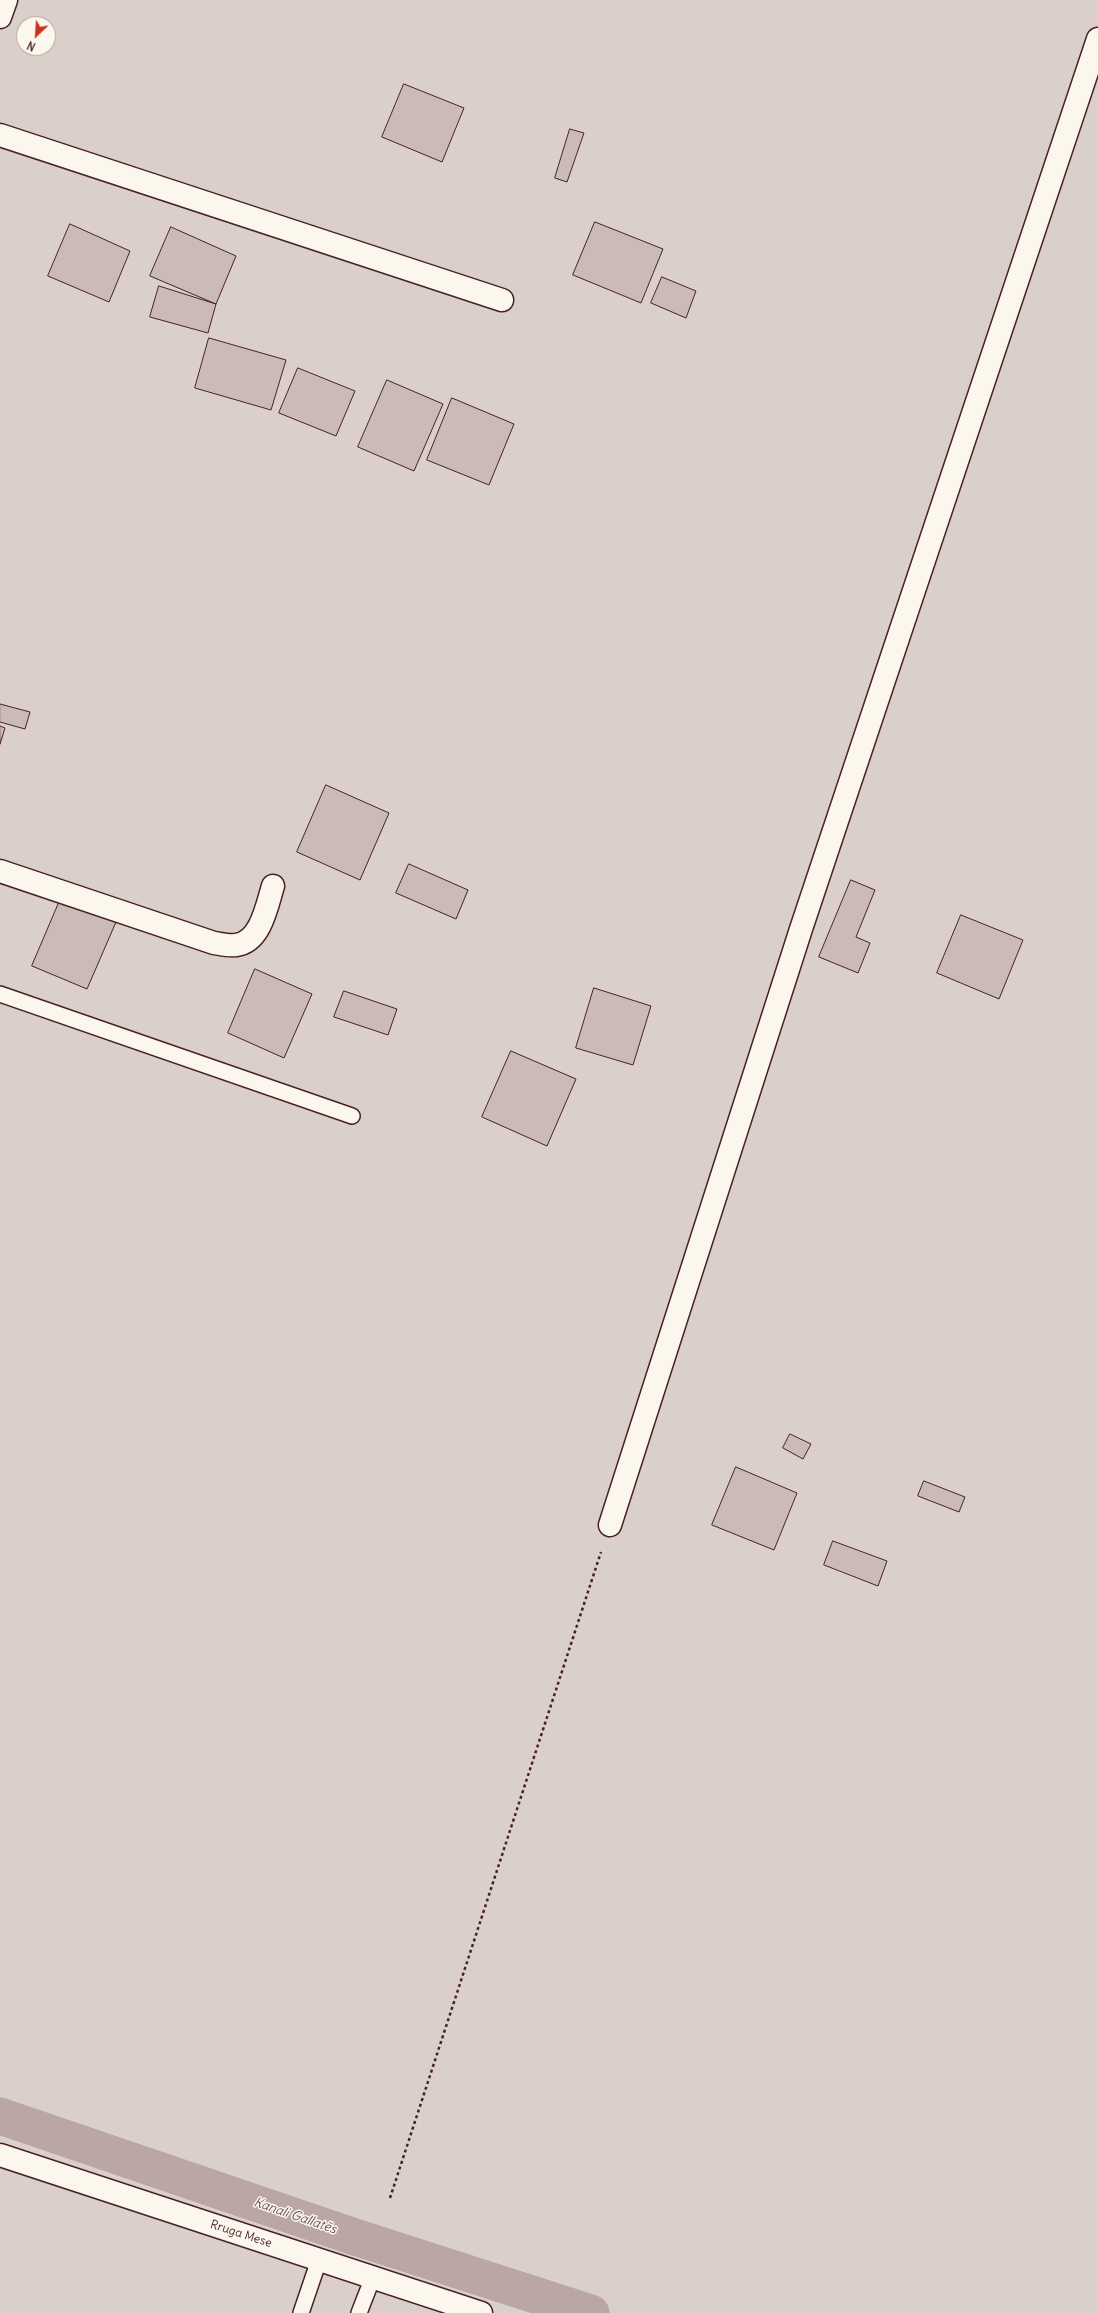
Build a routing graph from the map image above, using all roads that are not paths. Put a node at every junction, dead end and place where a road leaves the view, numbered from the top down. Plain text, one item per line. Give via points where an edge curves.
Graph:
1 (6, 0) edge
2 (0, 17) edge
3 (1098, 39) edge
4 (0, 135) edge
5 (502, 300) dead end
6 (0, 871) edge
7 (273, 886) dead end
8 (0, 994) edge
9 (352, 1116) dead end
10 (610, 1525) road end
11 (0, 2155) edge
12 (319, 2260) junction
13 (373, 2277) junction
14 (301, 2313) edge
15 (359, 2313) edge
16 (481, 2313) edge

1 - 2 street
3 - 10 street via 801,929
4 - 5 street
6 - 7 street via 214,943 237,945 252,937 261,922
8 - 9 lane
11 - 12 street, Rruga Mese
12 - 13 street, Rruga Mese
12 - 14 lane
13 - 15 lane
13 - 16 street, Rruga Mese

